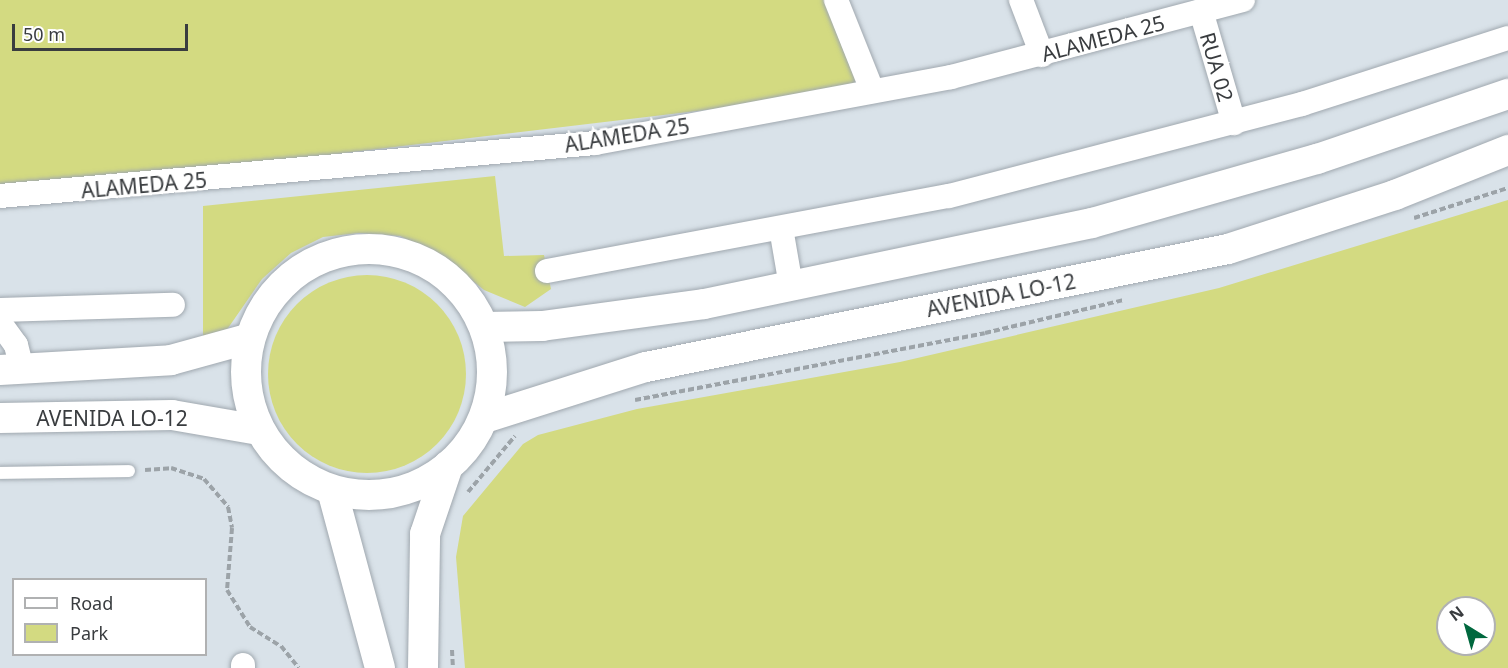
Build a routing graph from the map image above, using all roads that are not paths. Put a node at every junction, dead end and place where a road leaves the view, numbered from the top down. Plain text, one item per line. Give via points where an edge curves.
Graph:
1 (836, 0) edge
2 (1021, 0) edge
3 (1243, 0) edge
4 (1201, 11) junction
5 (1508, 38) edge
6 (1042, 56) junction
7 (872, 90) junction
8 (1508, 94) edge
9 (1234, 123) junction
10 (1508, 150) edge
11 (0, 196) edge
12 (781, 228) junction
13 (548, 271) dead end
14 (791, 286) junction
15 (173, 305) dead end
16 (0, 310) edge
17 (0, 323) edge
18 (483, 327) junction
19 (247, 339) junction
20 (11, 370) edge
21 (488, 417) junction
22 (0, 418) edge
23 (259, 430) junction
24 (448, 466) junction
25 (129, 471) road end
26 (0, 474) edge
27 (332, 490) junction
28 (380, 668) edge
29 (423, 668) edge

1 - 7 street
2 - 6 street
3 - 4 street, ALAMEDA 25
4 - 6 street, ALAMEDA 25
4 - 9 street, RUA 02
5 - 9 street
6 - 7 street, ALAMEDA 25
7 - 11 street, ALAMEDA 25 via 595,143
8 - 14 street via 1317,159 1092,223
9 - 12 street via 949,196
10 - 21 street, AVENIDA LO-12 via 1395,195 1228,249 646,367
12 - 13 street
12 - 14 street
14 - 18 street via 542,326
15 - 16 street
17 - 20 street via 16,345
18 - 19 street via 458,285 425,261 386,249 345,250 307,265 276,291
18 - 21 street via 492,357
19 - 20 street via 171,360
19 - 23 street via 250,406
21 - 24 street
22 - 23 street, AVENIDA LO-12 via 172,415
23 - 27 street via 296,472
24 - 27 street via 412,487 373,495
24 - 29 street via 425,534
25 - 26 lane
27 - 28 street

